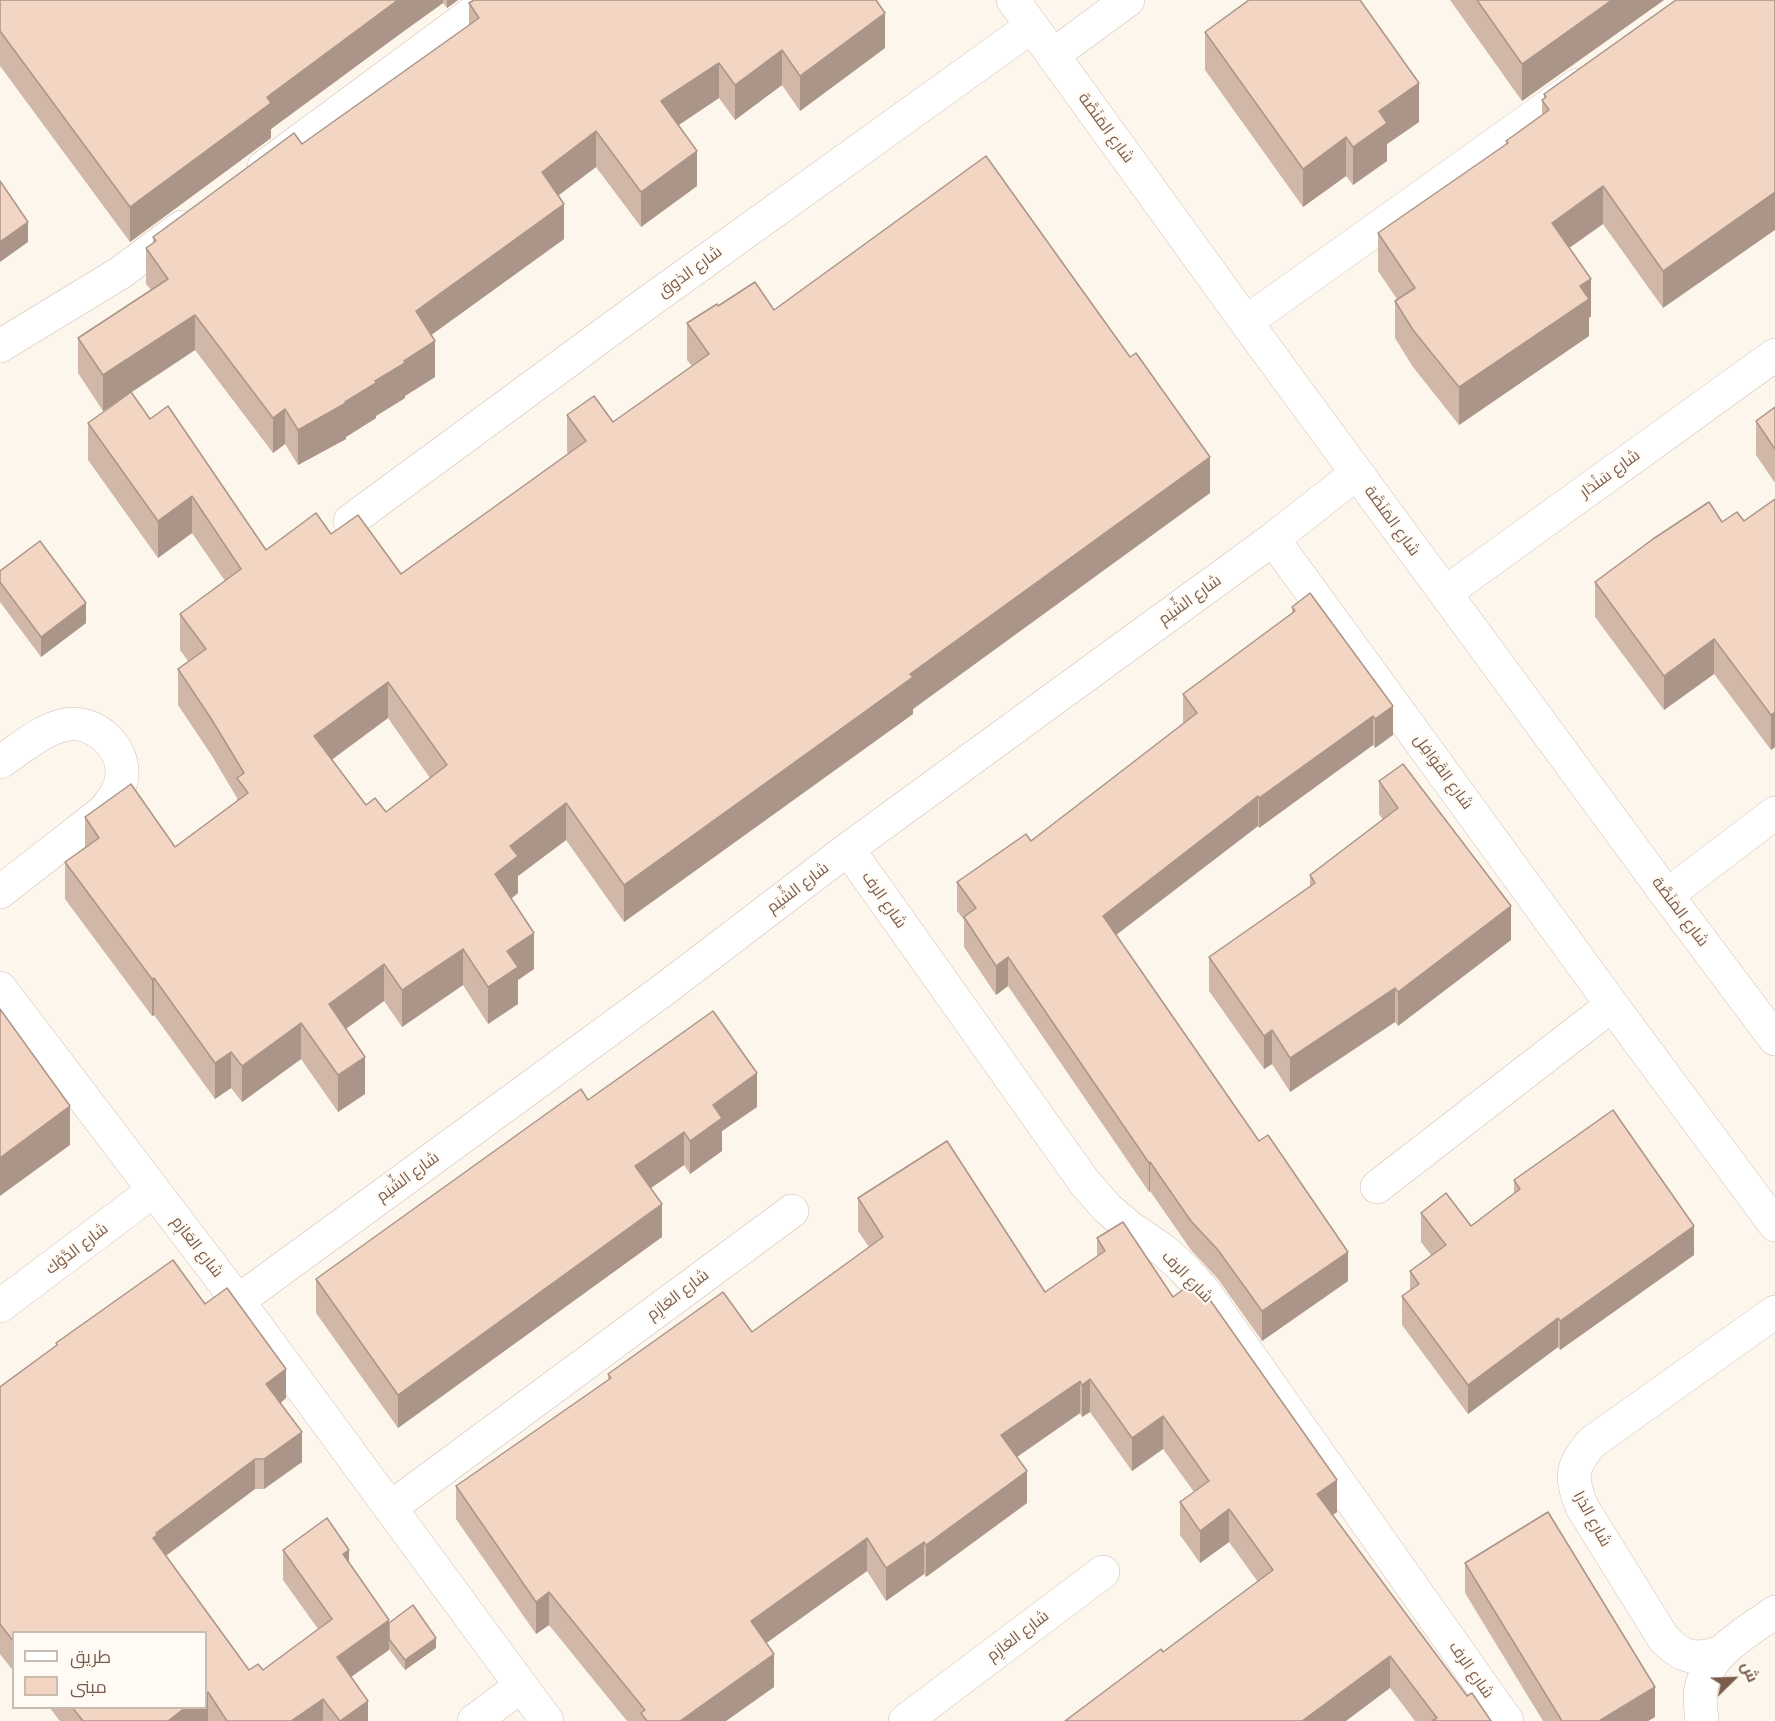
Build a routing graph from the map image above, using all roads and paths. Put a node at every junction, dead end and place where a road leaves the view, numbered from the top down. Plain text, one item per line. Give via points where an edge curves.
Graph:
1 (490, 0) edge
2 (1013, 0) edge
3 (1128, 0) edge
4 (1032, 26) junction
5 (1053, 55) junction
6 (1603, 67) edge
7 (244, 182) edge
8 (206, 210) edge
9 (1246, 322) junction
10 (0, 346) edge
11 (1775, 355) edge
12 (1357, 472) junction
13 (350, 521) edge
14 (1274, 539) junction
15 (1445, 593) junction
16 (0, 762) edge
17 (1775, 813) edge
18 (848, 849) junction
19 (0, 892) edge
20 (1667, 895) junction
21 (0, 988) edge
22 (1612, 1005) junction
23 (1775, 1039) edge
24 (1377, 1187) dead end
25 (153, 1191) junction
26 (792, 1211) dead end
27 (1775, 1225) edge
28 (238, 1301) junction
29 (0, 1306) edge
30 (1775, 1312) edge
31 (390, 1508) junction
32 (1103, 1572) dead end
33 (1775, 1612) edge
34 (1720, 1652) junction
35 (521, 1686) junction
36 (474, 1721) edge
37 (547, 1721) edge
38 (905, 1721) edge
39 (1507, 1721) edge
40 (1702, 1721) edge

1 - 7 street
2 - 4 street, شارع المَنَصَّة
3 - 5 street
4 - 5 street, شارع المَنَصَّة
4 - 13 street, شارع الذوق
5 - 9 street, شارع المَنَصَّة
6 - 9 street
8 - 10 street via 120,273
9 - 12 street, شارع المَنَصَّة
11 - 15 street, شارع سَنْدَار
12 - 14 street, شارع الشِّيَم
12 - 15 street, شارع المَنَصَّة
14 - 18 street, شارع الشِّيَم
14 - 22 street, شارع القَوَافِل
15 - 20 street, شارع المَنَصَّة
16 - 19 street via 65,724 87,726 106,736 118,754 122,774 117,795 104,812
17 - 20 street
18 - 28 street, شارع الشِّيَم via 663,991
18 - 39 street, شارع الرف via 1085,1183 1107,1208 1163,1250 1203,1290
20 - 23 street, شارع المَنَصَّة
21 - 25 street, شارع العَازِم
22 - 24 street
22 - 27 street, شارع القَوَافِل
25 - 28 street, شارع العَازِم
25 - 29 street, شارع الدَّوْك
26 - 31 street, شارع العَازِم
28 - 31 street, شارع العَازِم
30 - 34 street, شارع الذرا via 1591,1443 1577,1461 1573,1485 1582,1507 1664,1639 1690,1657
31 - 35 street, شارع العَازِم
32 - 38 street, شارع العَازِم
33 - 34 street, شارع الذرا
34 - 40 street, شارع الذرا via 1701,1690
35 - 36 street
35 - 37 street, شارع العَازِم

